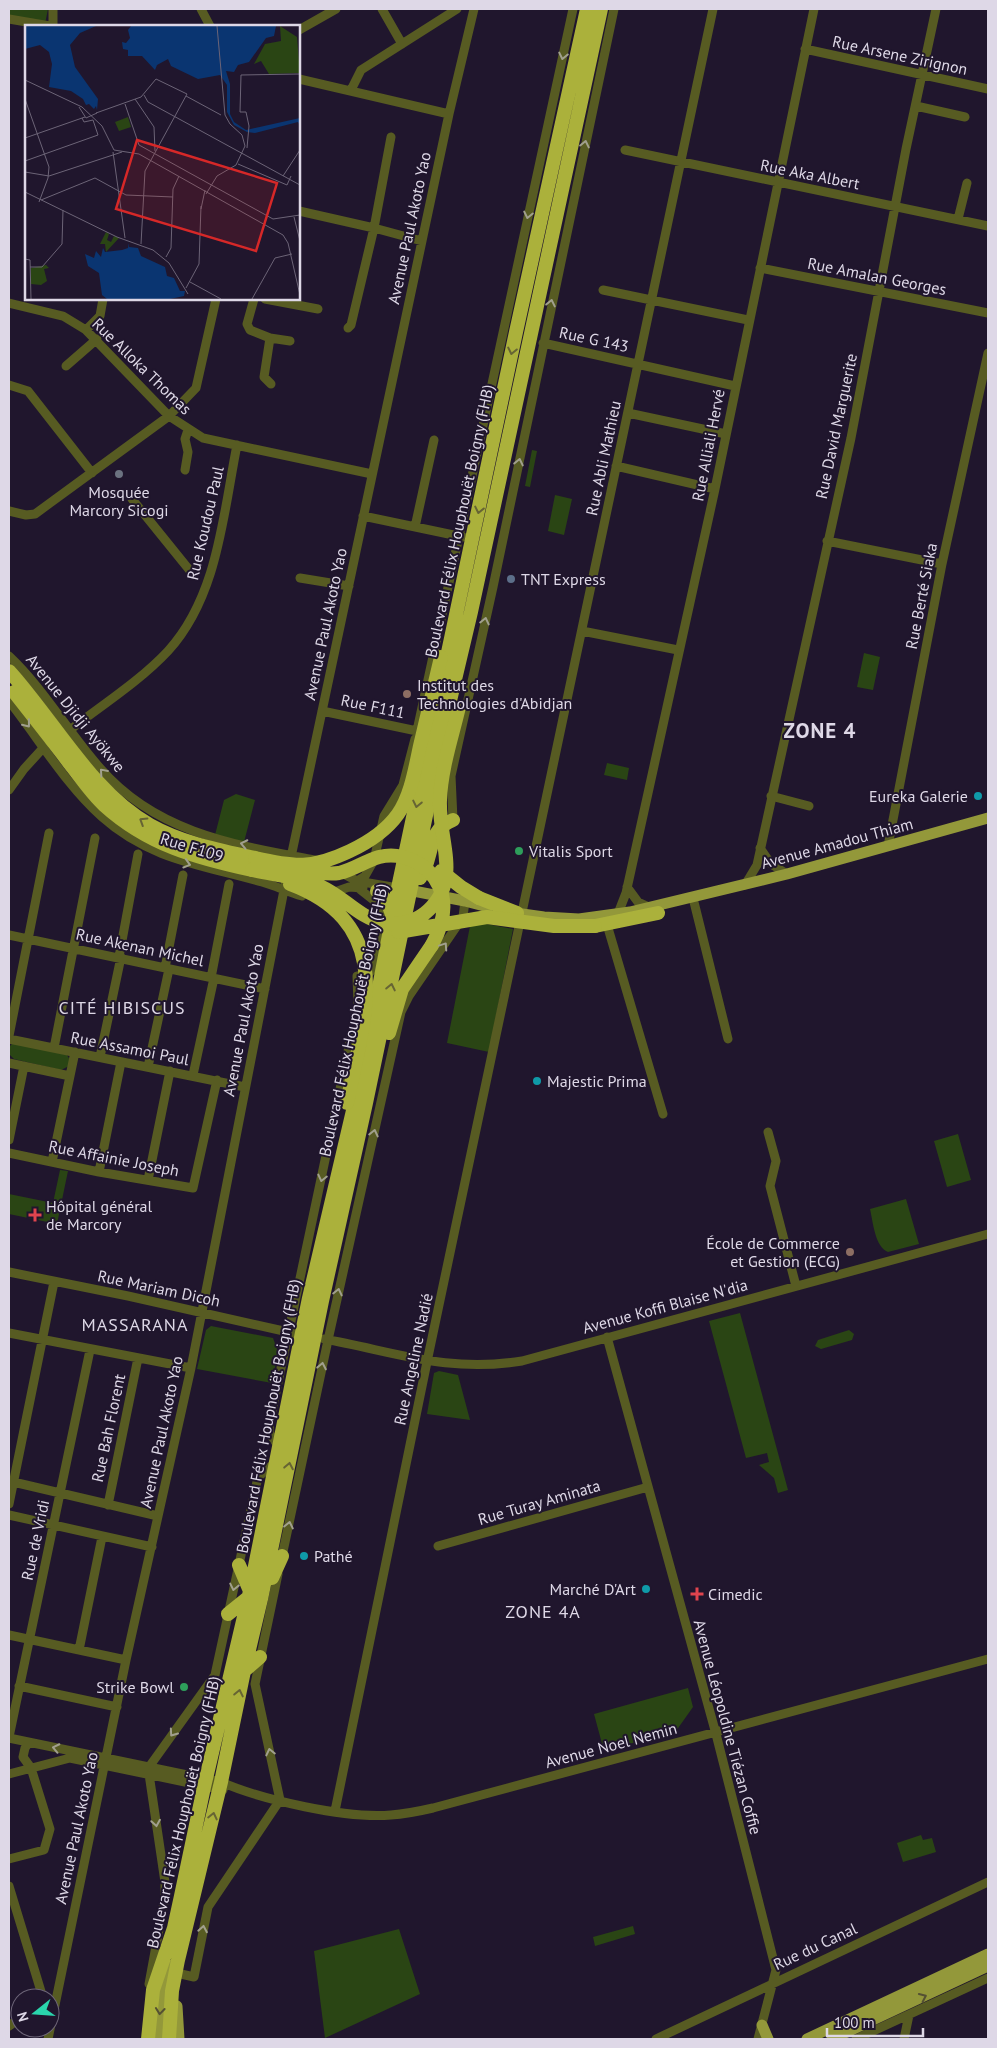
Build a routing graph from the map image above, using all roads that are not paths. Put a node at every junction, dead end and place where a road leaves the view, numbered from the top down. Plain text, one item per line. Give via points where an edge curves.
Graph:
1 (53, 9) edge
2 (202, 9) edge
3 (336, 9) edge
4 (382, 9) edge
5 (457, 9) edge
6 (461, 9) edge
7 (474, 9) edge
8 (573, 9) edge
9 (587, 9) edge
10 (601, 9) edge
11 (614, 9) edge
12 (713, 9) edge
13 (814, 9) edge
14 (936, 9) edge
15 (9, 19) edge
16 (471, 21) junction
17 (46, 25) edge
18 (52, 25) edge
19 (210, 25) edge
20 (300, 29) edge
21 (402, 44) junction
22 (805, 50) junction
23 (923, 76) junction
24 (300, 79) edge
25 (988, 89) edge
26 (351, 90) junction
27 (916, 106) junction
28 (449, 114) junction
29 (965, 117) dead end
30 (391, 137) dead end
31 (625, 150) dead end
32 (680, 163) junction
33 (778, 183) junction
34 (967, 183) dead end
35 (896, 206) junction
36 (300, 211) edge
37 (958, 219) junction
38 (988, 226) edge
39 (374, 228) junction
40 (422, 241) junction
41 (760, 268) junction
42 (603, 290) dead end
43 (879, 292) junction
44 (102, 300) edge
45 (216, 300) edge
46 (254, 300) edge
47 (270, 300) edge
48 (651, 300) junction
49 (9, 303) edge
50 (318, 310) dead end
51 (988, 313) edge
52 (748, 320) junction
53 (348, 328) dead end
54 (86, 330) junction
55 (270, 338) junction
56 (97, 339) junction
57 (290, 341) dead end
58 (543, 343) junction
59 (988, 353) edge
60 (638, 364) junction
61 (66, 366) dead end
62 (987, 367) edge
63 (271, 384) dead end
64 (9, 385) edge
65 (735, 386) junction
66 (628, 413) junction
67 (169, 416) junction
68 (188, 430) junction
69 (726, 434) junction
70 (434, 440) dead end
71 (237, 445) junction
72 (616, 466) junction
73 (185, 470) dead end
74 (92, 473) junction
75 (372, 474) junction
76 (715, 489) junction
77 (132, 499) dead end
78 (9, 511) edge
79 (363, 516) junction
80 (415, 527) junction
81 (473, 539) junction
82 (827, 541) junction
83 (942, 564) junction
84 (467, 568) junction
85 (191, 572) dead end
86 (300, 578) dead end
87 (349, 586) junction
88 (471, 612) junction
89 (582, 631) junction
90 (678, 650) junction
91 (9, 656) edge
92 (9, 671) edge
93 (9, 686) edge
94 (9, 701) edge
95 (322, 711) junction
96 (70, 730) junction
97 (417, 732) junction
98 (44, 747) junction
99 (9, 790) edge
100 (771, 796) junction
101 (809, 806) dead end
102 (988, 818) edge
103 (453, 820) joint
104 (49, 833) dead end
105 (95, 838) dead end
106 (888, 846) junction
107 (760, 848) junction
108 (267, 849) junction
109 (138, 854) dead end
110 (292, 854) junction
111 (254, 864) junction
112 (308, 870) junction
113 (402, 871) junction
114 (787, 874) junction
115 (183, 875) dead end
116 (264, 882) junction
117 (229, 884) dead end
118 (357, 884) junction
119 (745, 885) junction
120 (627, 887) junction
121 (377, 888) junction
122 (284, 890) junction
123 (404, 892) junction
124 (301, 896) junction
125 (693, 898) junction
126 (465, 904) junction
127 (654, 910) junction
128 (388, 911) junction
129 (614, 915) junction
130 (519, 918) junction
131 (602, 927) junction
132 (9, 935) edge
133 (28, 939) junction
134 (75, 948) junction
135 (120, 957) junction
136 (167, 968) junction
137 (212, 978) junction
138 (265, 989) junction
139 (9, 1037) edge
140 (728, 1039) dead end
141 (54, 1048) junction
142 (75, 1052) junction
143 (100, 1058) junction
144 (121, 1062) junction
145 (9, 1063) edge
146 (24, 1066) junction
147 (148, 1067) junction
148 (170, 1071) junction
149 (193, 1075) junction
150 (70, 1076) junction
151 (217, 1080) junction
152 (245, 1087) junction
153 (366, 1103) junction
154 (663, 1114) dead end
155 (768, 1132) dead end
156 (9, 1140) edge
157 (9, 1152) edge
158 (52, 1162) junction
159 (99, 1172) junction
160 (338, 1176) junction
161 (148, 1180) junction
162 (988, 1234) edge
163 (9, 1272) edge
164 (54, 1282) junction
165 (796, 1286) junction
166 (202, 1312) junction
167 (9, 1332) edge
168 (288, 1332) junction
169 (315, 1337) junction
170 (607, 1337) junction
171 (42, 1340) junction
172 (90, 1350) junction
173 (138, 1358) junction
174 (430, 1360) junction
175 (191, 1368) junction
176 (279, 1447) junction
177 (276, 1462) junction
178 (11, 1482) edge
179 (648, 1487) junction
180 (60, 1494) junction
181 (9, 1504) edge
182 (108, 1505) junction
183 (9, 1515) edge
184 (158, 1516) junction
185 (53, 1526) junction
186 (102, 1537) junction
187 (438, 1546) dead end
188 (152, 1547) junction
189 (282, 1556) junction
190 (239, 1565) junction
191 (254, 1596) junction
192 (228, 1614) junction
193 (9, 1635) edge
194 (29, 1639) junction
195 (79, 1650) junction
196 (260, 1657) junction
197 (988, 1659) edge
198 (126, 1660) junction
199 (244, 1671) junction
200 (19, 1686) junction
201 (117, 1707) junction
202 (716, 1734) junction
203 (9, 1737) edge
204 (29, 1742) junction
205 (105, 1762) junction
206 (31, 1768) junction
207 (149, 1771) junction
208 (9, 1774) edge
209 (205, 1783) junction
210 (220, 1786) junction
211 (280, 1800) junction
212 (335, 1811) junction
213 (9, 1859) edge
214 (988, 1882) edge
215 (9, 1886) edge
216 (192, 1907) junction
217 (174, 1928) junction
218 (988, 1954) edge
219 (988, 1966) edge
220 (181, 1974) junction
221 (988, 1978) edge
222 (773, 1983) junction
223 (40, 1988) edge
224 (59, 1988) edge
225 (150, 1994) junction
226 (909, 2015) junction
227 (762, 2025) junction
228 (158, 2037) edge
229 (142, 2039) edge
230 (179, 2039) edge
231 (656, 2039) edge
232 (758, 2039) edge
233 (768, 2039) edge
234 (807, 2039) edge
235 (832, 2039) edge
236 (856, 2039) edge
237 (904, 2039) edge

1 - 18 street
2 - 19 street
3 - 20 street
4 - 21 street
5 - 21 street
6 - 16 street
7 - 16 street, Avenue Paul Akoto Yao
8 -> 81 street
9 -> 81 highway, Boulevard Félix Houphouët Boigny (FHB)
10 - 81 highway, Boulevard Félix Houphouët Boigny (FHB)
58 -> 11 street
12 - 32 street, Rue Abli Mathieu
13 - 22 street, Rue Alliali Hervé
14 - 23 street, Rue David Marguerite
15 - 17 street
16 - 28 street, Avenue Paul Akoto Yao
21 - 26 street via 361,70
22 - 23 street, Rue Arsene Zirignon
22 - 33 street, Rue Alliali Hervé
23 - 25 street, Rue Arsene Zirignon
23 - 27 street, Rue David Marguerite
24 - 26 street
26 - 28 street
27 - 29 street
27 - 35 street, Rue David Marguerite
28 - 40 street, Avenue Paul Akoto Yao
30 - 39 street
31 - 32 street, Rue Aka Albert
32 - 33 street, Rue Aka Albert
32 - 48 street, Rue Abli Mathieu
33 - 35 street, Rue Aka Albert
33 - 41 street, Rue Alliali Hervé
34 - 37 street
35 - 37 street, Rue Aka Albert
35 - 43 street, Rue David Marguerite
36 - 39 street
37 - 38 street, Rue Aka Albert
39 - 40 street
39 - 53 street
40 - 75 street, Avenue Paul Akoto Yao
41 - 43 street, Rue Amalan Georges
41 - 52 street, Rue Alliali Hervé
42 - 48 street
43 - 51 street, Rue Amalan Georges
43 - 82 street, Rue David Marguerite
44 - 54 street via 100,316
45 - 67 street via 198,385
46 - 55 street via 248,327
47 - 50 street
48 - 52 street
48 - 60 street, Rue Abli Mathieu
49 - 54 street, Rue Alloka Thomas via 64,316
52 - 65 street, Rue Alliali Hervé
54 - 56 street, Rue Alloka Thomas
55 - 57 street
55 - 63 street via 264,377
56 - 61 street
56 - 67 street, Rue Alloka Thomas
58 - 60 street, Rue G 143
103 -> 58 street via 451,776
59 - 62 street, Rue Berté Siaka
60 - 65 street, Rue G 143
60 - 66 street, Rue Abli Mathieu
62 - 83 street, Rue Berté Siaka
64 - 74 street via 28,391
65 - 69 street, Rue Alliali Hervé
66 - 69 street
66 - 72 street, Rue Abli Mathieu
67 - 68 street, Rue Alloka Thomas
67 - 74 street
68 - 71 street, Rue Alloka Thomas via 202,438
68 - 73 street
69 - 76 street, Rue Alliali Hervé
70 - 80 street
71 - 75 street, Rue Alloka Thomas
71 - 96 street, Rue Koudou Paul via 214,563 201,600 179,637 162,657
72 - 76 street
72 - 89 street, Rue Abli Mathieu
74 - 78 street via 35,514
75 - 79 street, Avenue Paul Akoto Yao
76 - 90 street, Rue Alliali Hervé
77 - 85 street
79 - 80 street
79 - 87 street, Avenue Paul Akoto Yao
80 - 81 street
81 - 84 highway, Boulevard Félix Houphouët Boigny (FHB)
81 - 88 highway, Boulevard Félix Houphouët Boigny (FHB)
81 - 97 street
82 - 83 street
82 - 100 street, Rue David Marguerite
83 - 106 street, Rue Berté Siaka
84 - 111 highway, bridge via 441,657 411,786 399,812 383,831 355,848 313,864
84 -> 113 highway, Boulevard Félix Houphouët Boigny (FHB)
86 - 87 street
87 - 95 street, Avenue Paul Akoto Yao
88 - 112 highway, bridge via 466,672 442,778 440,801 447,873 442,893 434,904 412,921 385,924 364,916 327,890
88 - 123 highway, Boulevard Félix Houphouët Boigny (FHB)
89 - 90 street
89 - 130 street, Rue Abli Mathieu
90 - 120 street, Rue Alliali Hervé
91 - 96 street, Avenue Djidji Ayökwe
111 -> 92 highway via 151,826 123,807
93 - 111 highway via 89,788 117,816 146,835 192,856
94 -> 98 street, Rue F109
95 - 97 street, Rue F111
95 - 110 street, Avenue Paul Akoto Yao
108 -> 96 street, Avenue Djidji Ayökwe via 199,834 151,812 112,782
97 - 118 street via 403,785 384,816 374,860
98 - 99 street
98 -> 116 street, Rue F109 via 103,818 137,842 176,860
100 - 101 street
100 - 107 street, Rue David Marguerite
102 - 106 main road, Avenue Amadou Thiam
103 - 123 highway via 436,832 425,871
104 - 133 street
105 - 134 street
106 - 114 main road, Avenue Amadou Thiam
107 - 114 street via 771,864
107 - 119 street, Rue David Marguerite via 757,865
108 - 110 street, Avenue Djidji Ayökwe
108 - 116 street via 274,871
109 - 135 street
110 - 112 street, Avenue Djidji Ayökwe
110 - 122 street, Avenue Paul Akoto Yao
111 - 112 highway, bridge
111 - 160 highway, bridge via 324,901 346,921 360,948 368,989 347,1103
112 - 118 street, Avenue Djidji Ayökwe via 323,862
112 - 124 street via 297,873 296,884
112 - 130 highway, bridge via 339,865 372,850 405,849 424,856 461,887
112 - 131 highway, bridge via 327,895 350,916 388,932 487,917 554,926
112 - 153 highway, bridge via 322,874 341,872 377,858 396,856 429,871 442,898 440,928 402,989
113 - 121 highway via 390,884
113 - 123 highway, Boulevard Félix Houphouët Boigny (FHB)
114 - 119 main road, Avenue Amadou Thiam
115 - 136 street
116 - 122 street, Rue F109
117 - 137 street
118 - 121 street, Avenue Djidji Ayökwe
118 - 124 street, Rue F109 via 319,896
118 - 128 street
119 - 125 main road, Avenue Amadou Thiam
120 - 127 street via 638,902
120 - 129 street, Rue Alliali Hervé via 619,911
121 - 123 street, Avenue Djidji Ayökwe
121 - 128 highway
122 - 124 street, Rue F109
122 - 138 street, Avenue Paul Akoto Yao
123 - 126 main road, Avenue Amadou Thiam
123 - 128 highway, Boulevard Félix Houphouët Boigny (FHB)
153 -> 123 highway, Boulevard Félix Houphouët Boigny (FHB)
125 - 127 main road, Avenue Amadou Thiam via 687,903
125 - 140 street
126 - 130 main road, Avenue Amadou Thiam
169 -> 126 street via 401,1012 463,917
127 - 129 main road, Avenue Amadou Thiam
127 - 131 highway
128 - 160 highway, Boulevard Félix Houphouët Boigny (FHB) via 366,1055
128 -> 168 street via 374,968 357,976 358,1004
129 - 130 main road, Avenue Amadou Thiam via 579,919
130 - 131 main road, Avenue Amadou Thiam via 540,930 577,932
130 - 174 street, Rue Angeline Nadié
131 - 154 street
132 - 133 street, Rue Akenan Michel
133 - 134 street, Rue Akenan Michel
133 - 139 street
134 - 135 street, Rue Akenan Michel
134 - 141 street
135 - 136 street, Rue Akenan Michel
135 - 143 street
136 - 137 street, Rue Akenan Michel
136 - 147 street
137 - 138 street, Rue Akenan Michel
137 - 149 street
138 - 152 street, Avenue Paul Akoto Yao
139 - 141 street, Rue Assamoi Paul
141 - 142 street, Rue Assamoi Paul
142 - 143 street, Rue Assamoi Paul
142 - 150 street
143 - 144 street, Rue Assamoi Paul
144 - 147 street, Rue Assamoi Paul
144 - 159 street
145 - 146 street
146 - 150 street
146 - 156 street
147 - 148 street, Rue Assamoi Paul
148 - 149 street, Rue Assamoi Paul
148 - 161 street
149 - 151 street, Rue Assamoi Paul
150 - 158 street
151 - 152 street, Rue Assamoi Paul
151 - 161 street, Rue Affainie Joseph via 194,1188
152 - 166 street, Avenue Paul Akoto Yao
153 - 169 highway, Boulevard Félix Houphouët Boigny (FHB)
155 - 165 street via 776,1161 770,1186
157 - 158 street, Rue Affainie Joseph
158 - 159 street, Rue Affainie Joseph
159 - 161 street, Rue Affainie Joseph
160 - 169 highway, Boulevard Félix Houphouët Boigny (FHB)
162 - 165 street, Avenue Koffi Blaise N'dia
163 - 164 street, Rue Mariam Dicoh
164 - 166 street, Rue Mariam Dicoh
164 - 171 street
165 - 170 street, Avenue Koffi Blaise N'dia
166 - 168 street, Rue Mariam Dicoh
166 - 175 street, Avenue Paul Akoto Yao
167 - 171 street
168 - 169 street, Rue Mariam Dicoh
168 - 176 street via 270,1425 270,1434
169 - 174 street, Avenue Koffi Blaise N'dia
169 - 176 highway, Boulevard Félix Houphouët Boigny (FHB)
189 -> 169 street
191 -> 169 highway, Boulevard Félix Houphouët Boigny (FHB)
170 - 174 street, Avenue Koffi Blaise N'dia via 502,1364 470,1366
170 - 179 street, Avenue Léopoldine Tiézan Coffie
171 - 172 street
171 - 178 street
172 - 173 street
172 - 180 street, Rue de Vridi
173 - 175 street
173 - 182 street, Rue Bah Florent
174 - 212 street, Rue Angeline Nadié
175 - 184 street, Avenue Paul Akoto Yao
176 - 177 highway, Boulevard Félix Houphouët Boigny (FHB)
177 - 190 street via 258,1476
177 - 191 highway, Boulevard Félix Houphouët Boigny (FHB)
178 - 180 street
178 - 181 street
179 - 187 street, Rue Turay Aminata
179 - 202 street, Avenue Léopoldine Tiézan Coffie
180 - 182 street
180 - 185 street, Rue de Vridi
182 - 184 street
183 - 185 street
184 - 188 street, Avenue Paul Akoto Yao
185 - 186 street
185 - 194 street, Rue de Vridi
186 - 188 street
186 - 195 street
188 - 198 street, Avenue Paul Akoto Yao
189 - 191 highway
189 - 196 street
190 - 191 highway
190 -> 192 street
191 - 192 highway
191 - 199 highway, Boulevard Félix Houphouët Boigny (FHB)
191 - 209 highway, Boulevard Félix Houphouët Boigny (FHB)
192 -> 207 street via 215,1675
193 - 194 street
194 - 195 street
194 - 200 street, Rue de Vridi
195 - 198 street
196 - 199 highway
211 -> 196 street via 255,1690
197 - 202 street, Avenue Noel Nemin
198 - 201 street, Avenue Paul Akoto Yao
210 -> 199 highway, Boulevard Félix Houphouët Boigny (FHB)
200 - 201 street
200 - 203 street, Rue de Vridi
201 - 205 street, Avenue Paul Akoto Yao
202 - 212 street, Avenue Noel Nemin via 433,1808 391,1815
202 - 222 street, Avenue Léopoldine Tiézan Coffie via 776,1970
203 - 204 street
205 -> 204 street
204 - 206 street via 23,1757
205 - 206 street via 70,1758
205 - 207 street, Avenue Noel Nemin
205 - 224 street, Avenue Paul Akoto Yao
206 - 208 street
206 - 213 street via 50,1833 44,1850
207 - 209 street, Avenue Noel Nemin
207 -> 225 street via 165,1890
209 - 210 street, Avenue Noel Nemin
209 - 217 highway, Boulevard Félix Houphouët Boigny (FHB)
210 - 211 street, Avenue Noel Nemin
216 -> 210 highway, Boulevard Félix Houphouët Boigny (FHB)
211 - 212 street, Avenue Noel Nemin
220 -> 211 street via 194,1977 208,1907
214 - 222 street, Rue du Canal
215 - 223 street
216 - 220 main road, Boulevard Félix Houphouët Boigny (FHB)
216 - 228 highway, Boulevard Félix Houphouët Boigny (FHB)
217 - 225 highway
217 -> 228 main road, Boulevard Félix Houphouët Boigny (FHB)
218 - 234 main road
235 -> 219 main road
220 - 230 main road, Boulevard Félix Houphouët Boigny (FHB) via 177,2010
221 - 226 street
222 - 227 street, Avenue Léopoldine Tiézan Coffie
222 - 231 street, Rue du Canal
225 - 228 highway via 149,2019
225 - 229 street
226 - 236 street
226 - 237 street
227 - 232 street, Avenue Léopoldine Tiézan Coffie
227 - 233 main road

